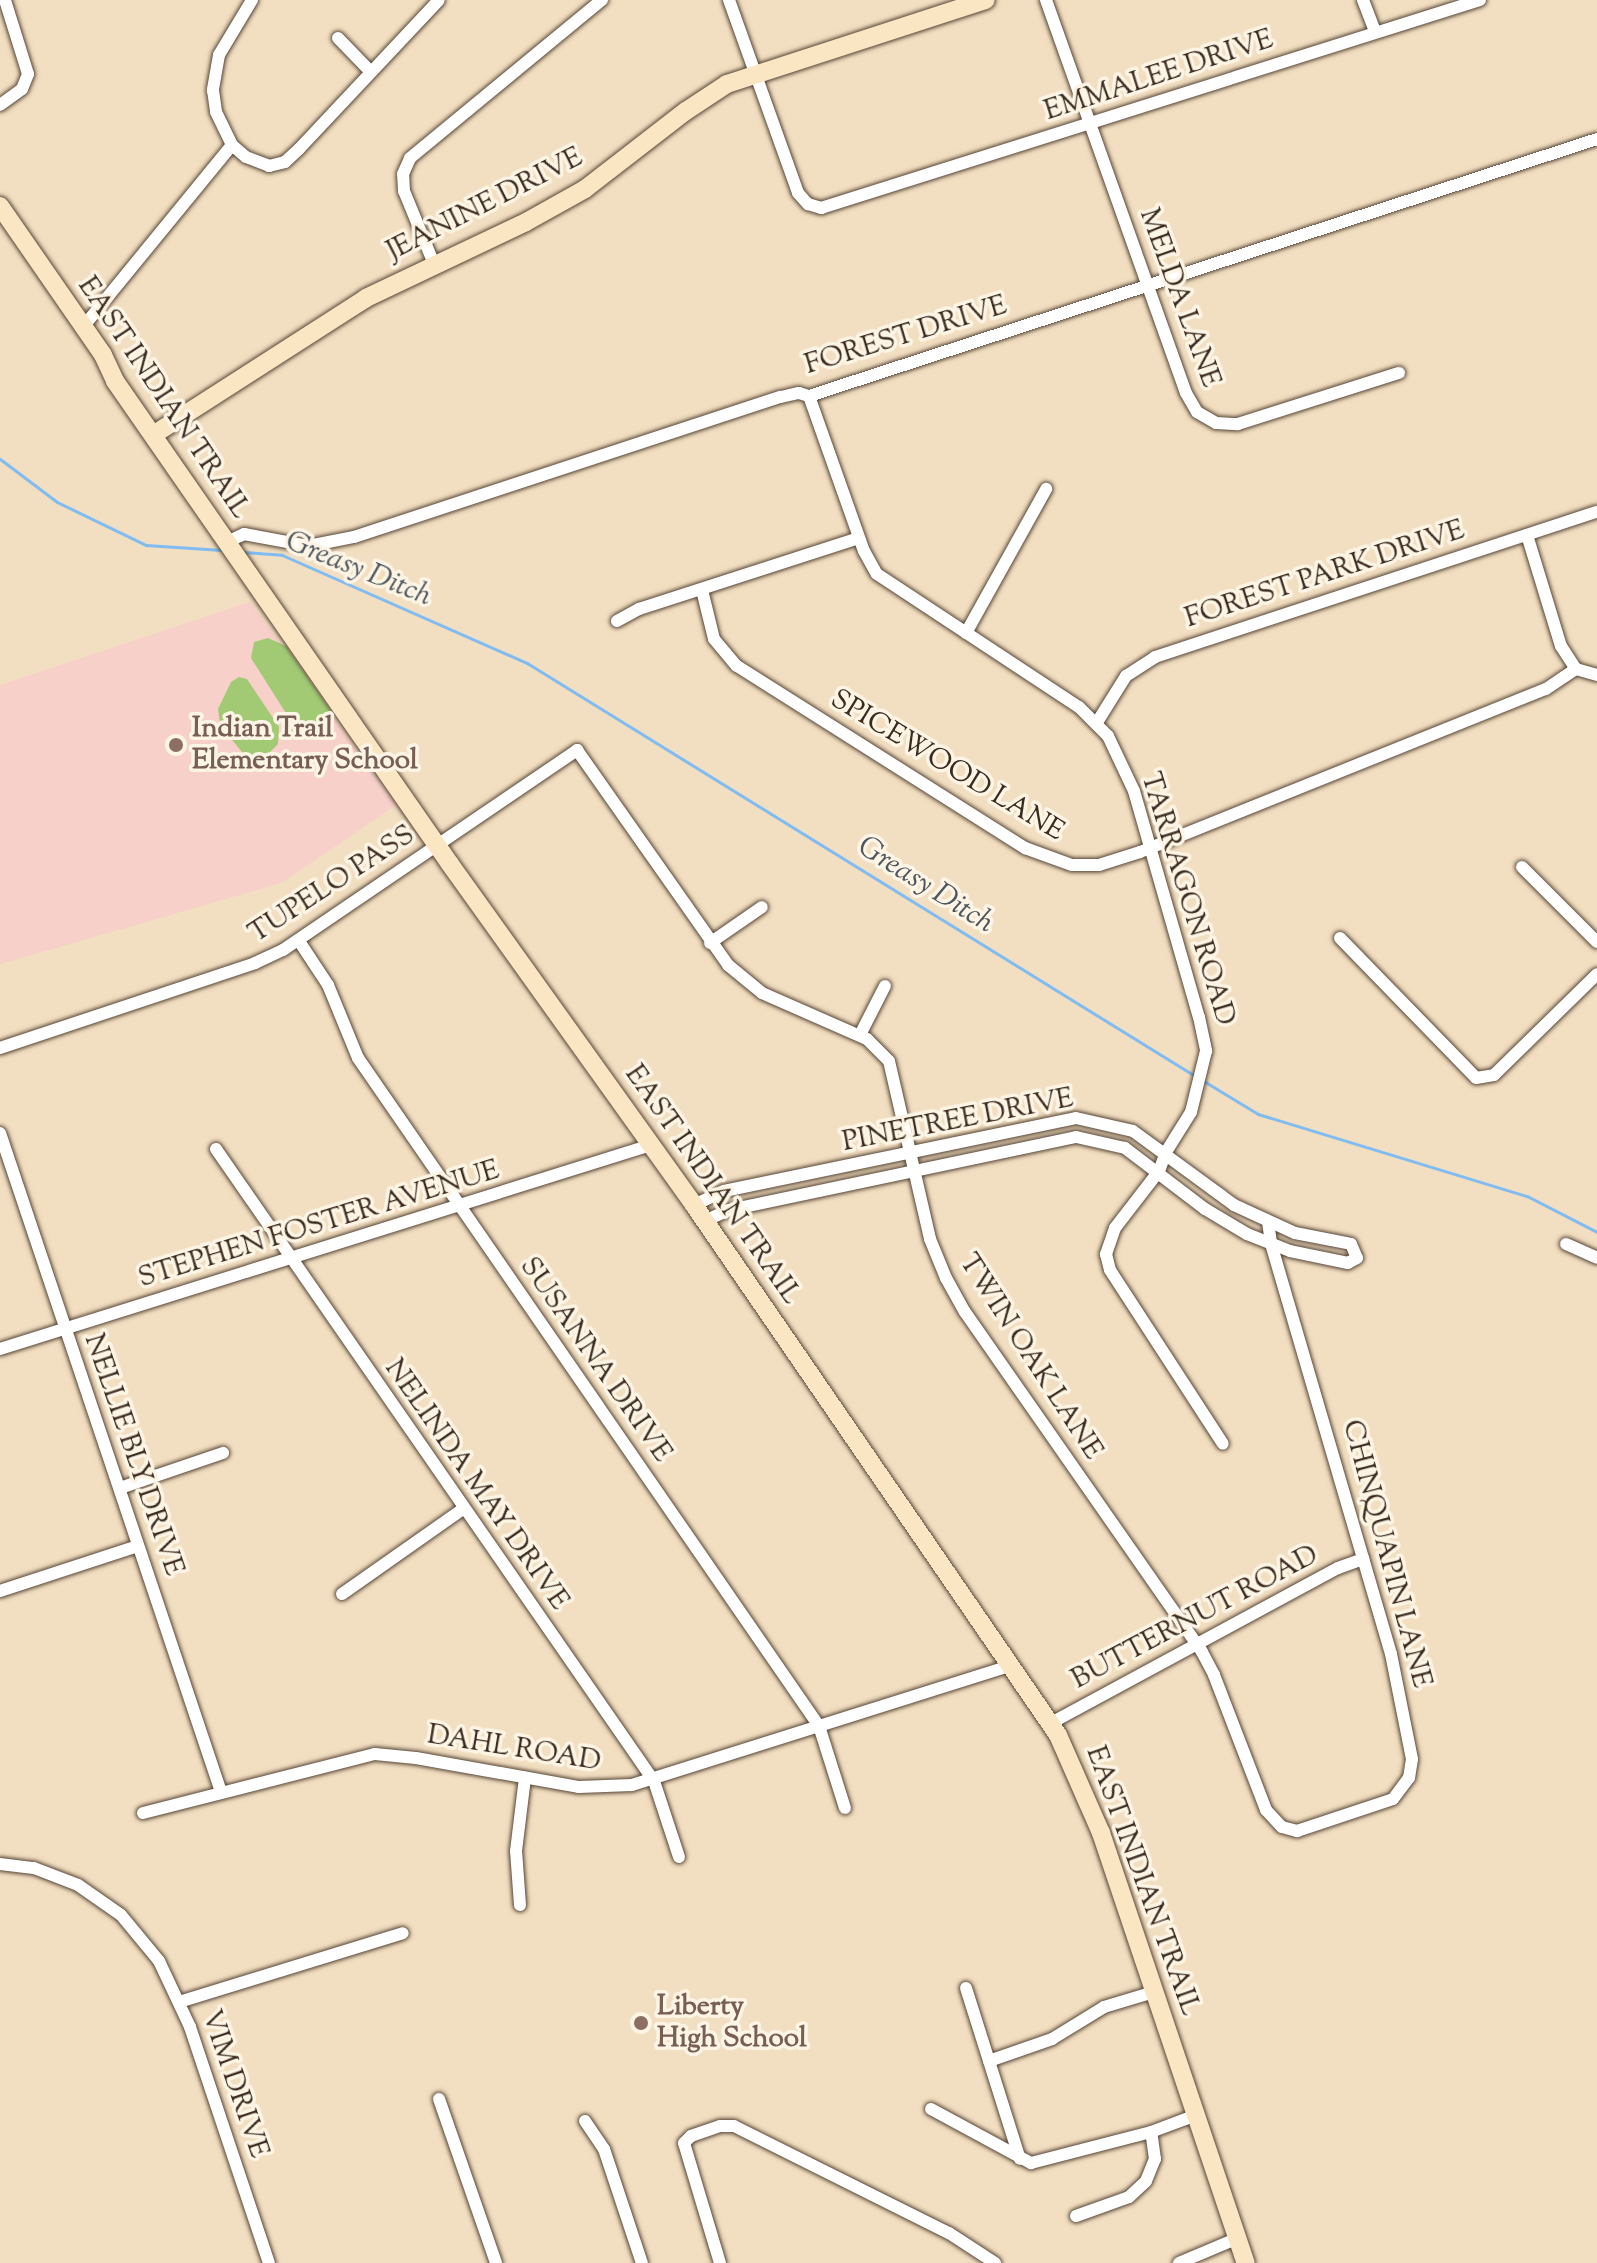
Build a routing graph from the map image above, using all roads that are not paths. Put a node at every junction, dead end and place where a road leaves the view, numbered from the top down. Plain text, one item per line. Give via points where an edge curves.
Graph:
1 (5, 0) edge
2 (252, 0) edge
3 (439, 0) edge
4 (602, 0) edge
5 (729, 0) edge
6 (986, 0) edge
7 (1046, 0) edge
8 (1363, 0) edge
9 (1480, 0) edge
10 (1375, 31) junction
11 (338, 38) dead end
12 (371, 72) junction
13 (755, 74) junction
14 (0, 105) edge
15 (1090, 123) junction
16 (1597, 139) edge
17 (232, 145) junction
18 (0, 206) edge
19 (434, 264) junction
20 (1148, 285) junction
21 (83, 327) junction
22 (1399, 373) dead end
23 (809, 396) junction
24 (153, 435) junction
25 (1046, 489) dead end
26 (1597, 512) edge
27 (1527, 535) junction
28 (859, 538) junction
29 (227, 542) junction
30 (702, 590) junction
31 (617, 621) dead end
32 (966, 633) junction
33 (1576, 669) junction
34 (1597, 675) edge
35 (1096, 724) junction
36 (577, 750) joint
37 (438, 846) junction
38 (1151, 847) junction
39 (1522, 867) dead end
40 (762, 907) dead end
41 (1340, 938) dead end
42 (299, 941) junction
43 (1597, 942) edge
44 (710, 943) junction
45 (1597, 974) edge
46 (885, 986) dead end
47 (860, 1035) junction
48 (0, 1048) edge
49 (0, 1133) edge
50 (651, 1145) junction
51 (216, 1149) dead end
52 (909, 1151) junction
53 (1166, 1152) junction
54 (914, 1169) junction
55 (1159, 1171) junction
56 (460, 1206) junction
57 (699, 1213) junction
58 (1268, 1222) junction
59 (1271, 1243) junction
60 (1566, 1244) dead end
61 (1597, 1258) edge
62 (290, 1259) junction
63 (65, 1329) junction
64 (0, 1349) edge
65 (1223, 1444) dead end
66 (223, 1453) dead end
67 (120, 1488) junction
68 (463, 1509) junction
69 (138, 1546) junction
70 (1363, 1559) junction
71 (0, 1591) edge
72 (342, 1594) dead end
73 (1197, 1645) junction
74 (1010, 1666) junction
75 (1051, 1723) junction
76 (819, 1726) junction
77 (525, 1778) junction
78 (651, 1778) junction
79 (221, 1792) junction
80 (845, 1808) dead end
81 (143, 1813) dead end
82 (1297, 1831) joint
83 (679, 1857) dead end
84 (0, 1864) edge
85 (520, 1905) dead end
86 (403, 1933) dead end
87 (966, 1988) dead end
88 (1154, 1992) junction
89 (179, 2002) junction
90 (989, 2061) junction
91 (439, 2099) dead end
92 (931, 2109) dead end
93 (1196, 2115) junction
94 (585, 2121) dead end
95 (1151, 2132) junction
96 (1020, 2159) junction
97 (1076, 2216) dead end
98 (1238, 2238) junction
99 (269, 2263) edge
100 (496, 2263) edge
101 (642, 2263) edge
102 (720, 2263) edge
103 (995, 2263) edge
104 (1179, 2263) edge
105 (1246, 2263) edge

1 - 14 street via 28,74 22,89
2 - 17 street via 219,55 213,76 216,112
3 - 12 street
4 - 19 street via 410,158 403,174 404,191
5 - 13 street, EMMALEE DRIVE
6 - 13 main road, JEANINE DRIVE
7 - 15 street, MELDA LANE
8 - 10 street
9 - 10 street, EMMALEE DRIVE
10 - 15 street, EMMALEE DRIVE
11 - 12 street
12 - 17 street via 285,162 262,165
13 - 15 street, EMMALEE DRIVE via 798,193 821,208
13 - 19 main road, JEANINE DRIVE via 705,97 622,164 549,210
15 - 20 street, MELDA LANE
16 - 20 street, FOREST DRIVE
17 - 21 street
18 - 21 main road, EAST INDIAN TRAIL
19 - 24 main road, JEANINE DRIVE via 344,311
20 - 22 street, MELDA LANE via 1190,402 1216,423 1238,424
20 - 23 street, FOREST DRIVE
21 - 24 main road, EAST INDIAN TRAIL
23 - 28 street, TARRAGON ROAD
23 - 29 street, FOREST DRIVE via 781,397 331,544 308,546 251,533
24 - 29 main road, EAST INDIAN TRAIL
25 - 32 street
26 - 27 street, FOREST PARK DRIVE
27 - 33 street via 1553,626
27 - 35 street, FOREST PARK DRIVE via 1155,657 1126,676
28 - 30 street
28 - 32 street, TARRAGON ROAD via 883,579
29 - 37 main road, EAST INDIAN TRAIL
30 - 31 street
30 - 38 street, SPICEWOOD LANE via 714,639 737,666 1025,848 1050,860 1087,866 1112,863
32 - 35 street, TARRAGON ROAD via 1079,707
33 - 34 street
33 - 38 street, SPICEWOOD LANE via 1546,689
35 - 38 street, TARRAGON ROAD via 1108,736 1125,772
36 - 37 street, TUPELO PASS
36 - 44 street, TWIN OAK LANE
37 - 42 street, TUPELO PASS
37 - 50 main road, EAST INDIAN TRAIL
38 - 53 street, TARRAGON ROAD via 1205,1041 1197,1098
39 - 43 street
40 - 44 street
41 - 45 street via 1476,1078 1494,1075
42 - 48 street, TUPELO PASS via 255,963
42 - 56 street, SUSANNA DRIVE via 328,985 358,1058
44 - 47 street, TWIN OAK LANE via 762,993
46 - 47 street
47 - 52 street, TWIN OAK LANE via 883,1053 894,1072
49 - 63 street, NELLIE BLY DRIVE
50 - 56 street, STEPHEN FOSTER AVENUE
50 - 57 main road, EAST INDIAN TRAIL
51 - 62 street, NELINDA MAY DRIVE
52 - 53 street, PINETREE DRIVE via 1076,1118 1133,1131
52 - 54 street, TWIN OAK LANE
52 - 57 street, PINETREE DRIVE via 724,1191
53 - 55 street, TARRAGON ROAD
53 - 58 street, PINETREE DRIVE via 1216,1194
54 - 55 street, PINETREE DRIVE via 1076,1137 1125,1148
54 - 57 street, PINETREE DRIVE via 861,1184
54 - 73 street, TWIN OAK LANE via 934,1251 965,1312
55 - 59 street, PINETREE DRIVE via 1215,1215
55 - 65 street, TARRAGON ROAD via 1115,1228 1106,1254 1110,1270
56 - 62 street, STEPHEN FOSTER AVENUE
56 - 76 street, SUSANNA DRIVE
57 - 74 main road, EAST INDIAN TRAIL
58 - 59 street, CHINQUAPIN LANE
58 - 59 street, PINETREE DRIVE via 1351,1244 1357,1258 1348,1263
59 - 70 street, CHINQUAPIN LANE
60 - 61 street
62 - 63 street, STEPHEN FOSTER AVENUE
62 - 68 street, NELINDA MAY DRIVE
63 - 64 street, STEPHEN FOSTER AVENUE
63 - 67 street, NELLIE BLY DRIVE
66 - 67 street
67 - 69 street, NELLIE BLY DRIVE
68 - 72 street
68 - 78 street, NELINDA MAY DRIVE
69 - 71 street
69 - 79 street, NELLIE BLY DRIVE
70 - 73 street, BUTTERNUT ROAD
70 - 82 street, CHINQUAPIN LANE via 1394,1669 1412,1769 1393,1799
73 - 75 street, BUTTERNUT ROAD
73 - 82 street, TWIN OAK LANE via 1214,1675 1264,1808 1282,1827
74 - 75 main road, EAST INDIAN TRAIL
74 - 76 street, DAHL ROAD
75 - 88 main road, EAST INDIAN TRAIL via 1090,1802
76 - 78 street, DAHL ROAD
76 - 80 street, SUSANNA DRIVE
77 - 78 street, DAHL ROAD via 605,1788
77 - 79 street, DAHL ROAD via 375,1754
77 - 85 street via 516,1851
78 - 83 street, NELINDA MAY DRIVE
79 - 81 street, DAHL ROAD
84 - 89 street, VIM DRIVE via 34,1868 103,1901 159,1961
86 - 89 street
87 - 90 street
88 - 90 street via 1104,2007 1052,2039
88 - 93 main road, EAST INDIAN TRAIL
89 - 99 street, VIM DRIVE
90 - 96 street
91 - 100 street
92 - 96 street
93 - 95 street
93 - 98 main road, EAST INDIAN TRAIL
94 - 101 street via 604,2149
95 - 96 street via 1042,2162
95 - 97 street via 1155,2159 1138,2191
98 - 104 street
98 - 105 main road, EAST INDIAN TRAIL
102 - 103 street via 684,2148 687,2138 720,2126 734,2126 808,2160 949,2233

